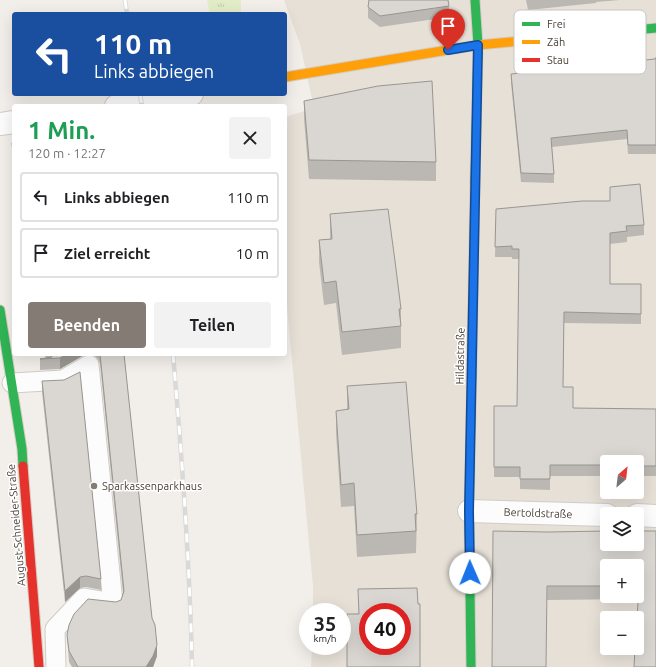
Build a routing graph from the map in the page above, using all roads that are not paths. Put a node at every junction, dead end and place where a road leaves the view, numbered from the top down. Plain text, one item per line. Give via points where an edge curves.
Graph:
1 (475, 0) edge
2 (656, 28) edge
3 (646, 29) edge
4 (514, 42) edge
5 (478, 45) junction
6 (287, 77) edge
7 (177, 96) edge
8 (126, 104) edge
9 (12, 122) edge
10 (0, 124) edge
11 (0, 310) edge
12 (12, 383) junction
13 (469, 511) junction
14 (600, 515) edge
15 (644, 516) edge
16 (656, 516) edge
17 (39, 667) edge
18 (56, 667) edge
19 (471, 667) edge

1 - 5 street, Hildastraße
2 - 3 street
4 - 5 street
5 - 6 street
5 - 13 street, Hildastraße
7 - 8 street
9 - 10 street
11 - 12 street, August-Schneider-Straße
12 - 17 street, August-Schneider-Straße via 22,449
12 - 18 lane via 63,380 89,365 113,603 84,598 55,630
13 - 14 street, Bertoldstraße
13 - 19 street, Hildastraße
15 - 16 street

